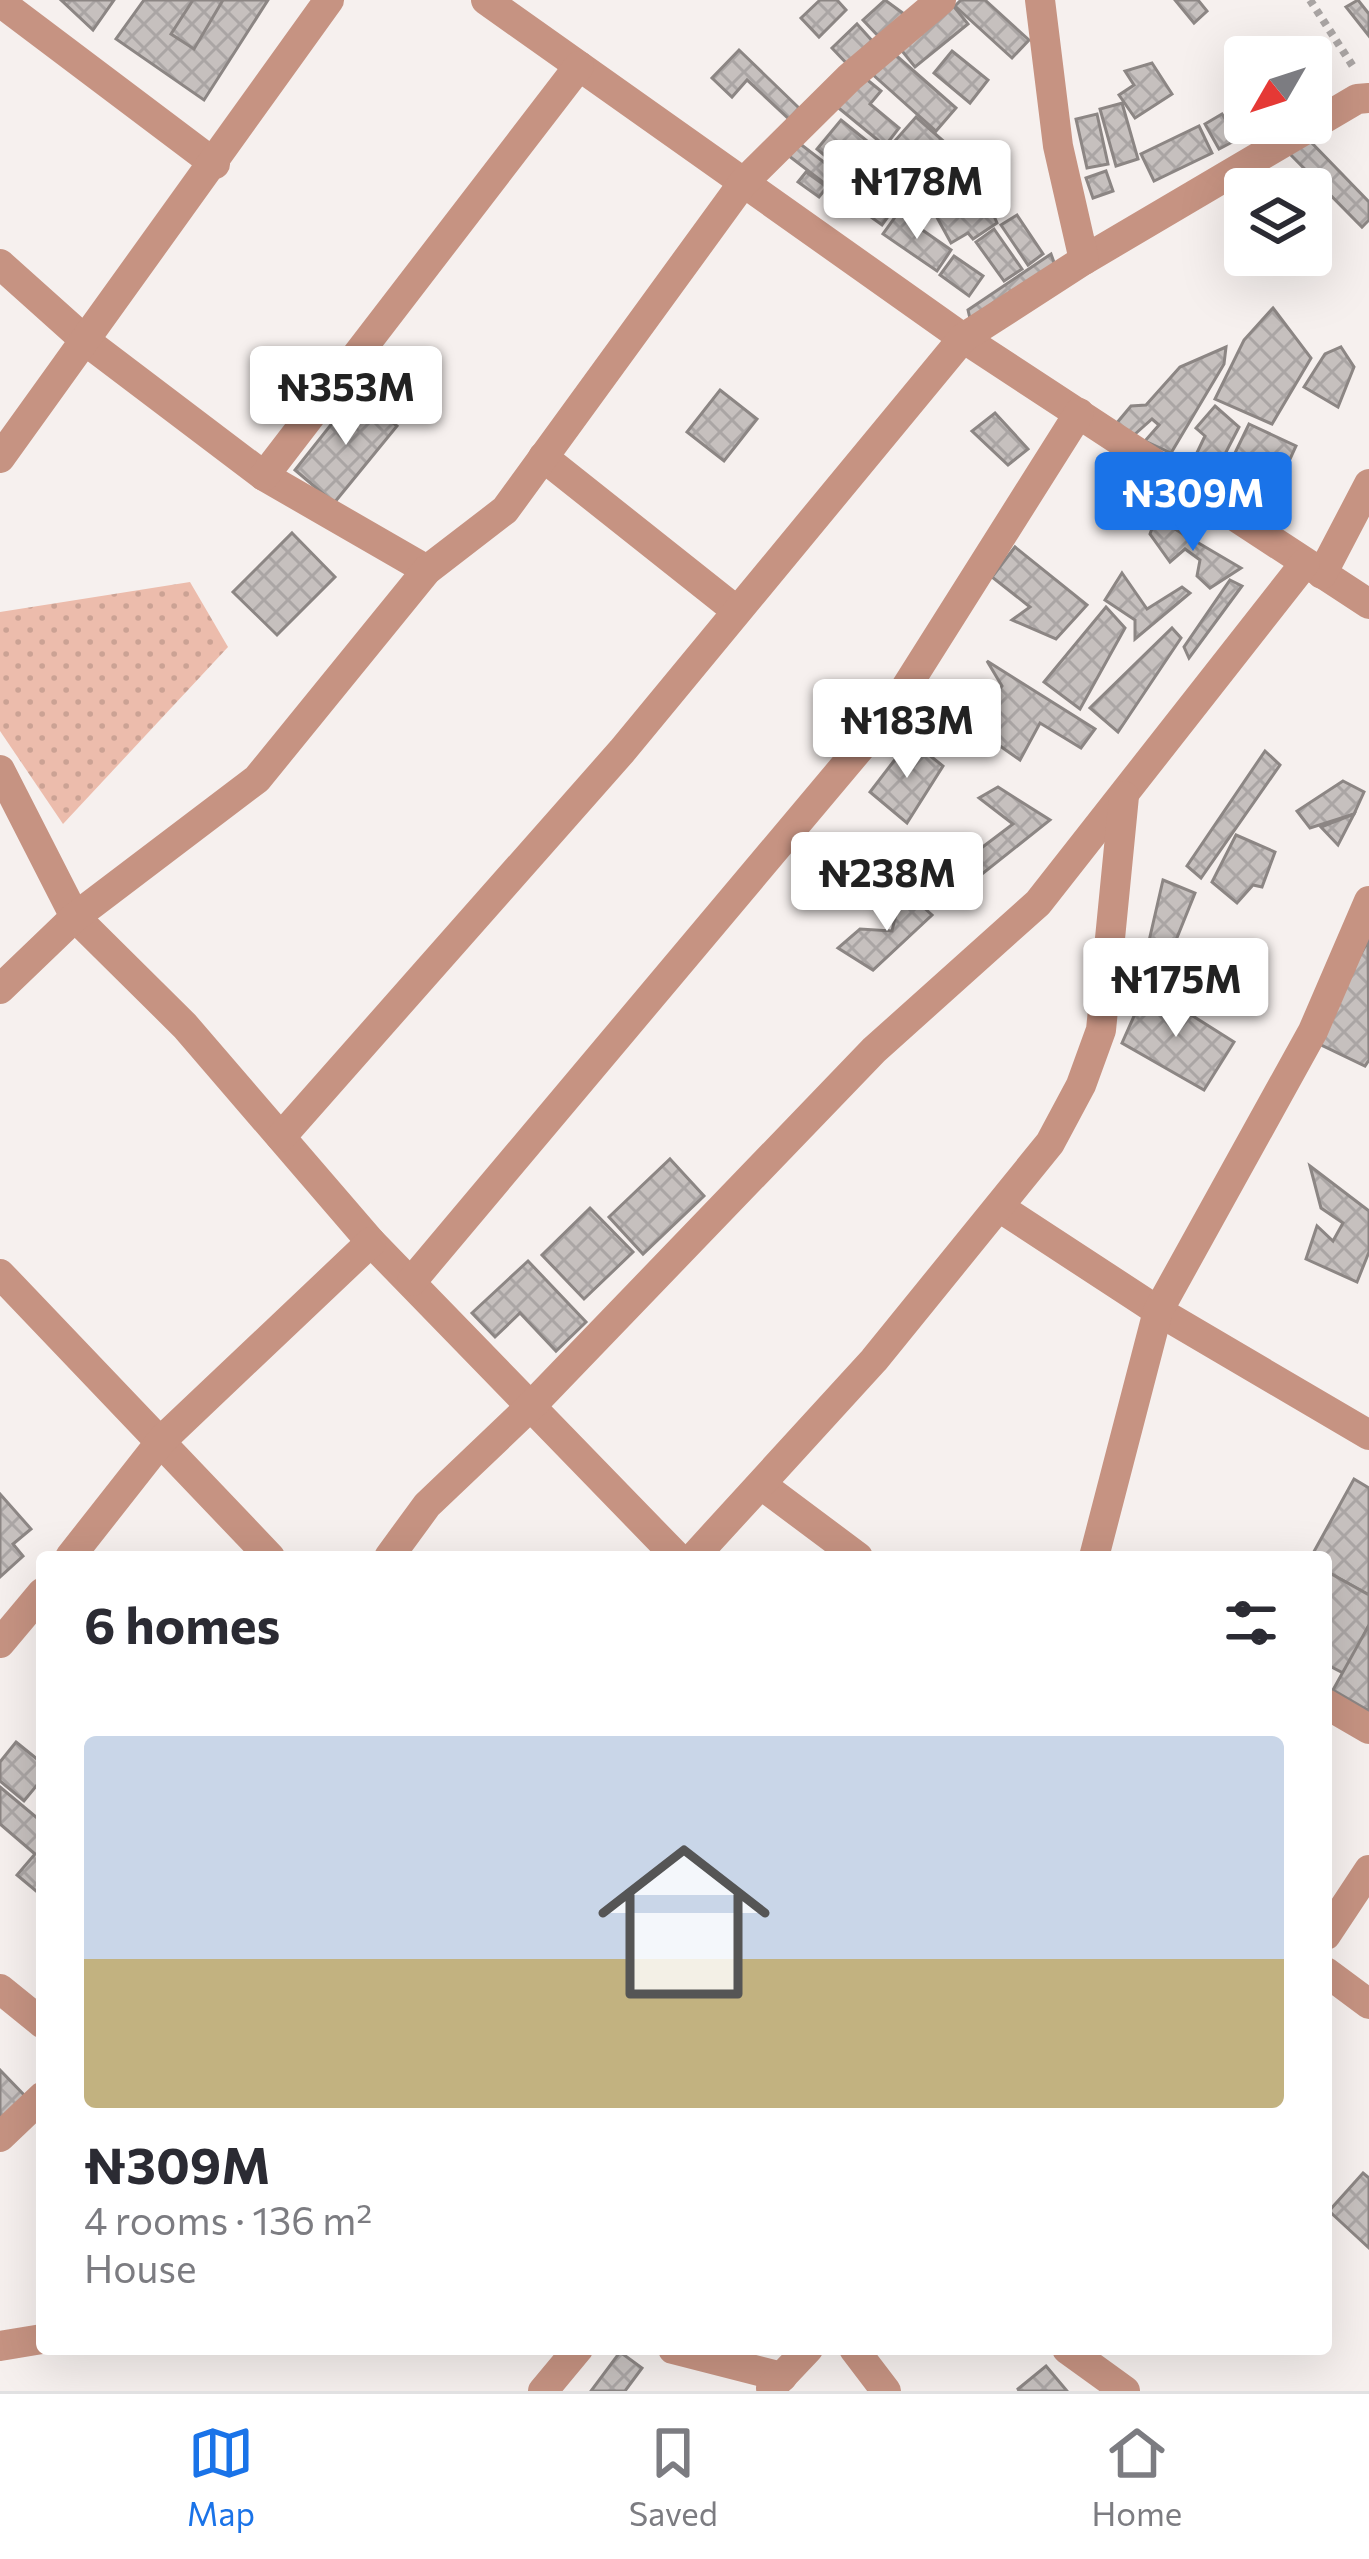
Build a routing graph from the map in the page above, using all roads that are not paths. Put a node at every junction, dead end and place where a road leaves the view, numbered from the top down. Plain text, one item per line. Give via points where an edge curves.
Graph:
1 (329, 0) edge
2 (486, 0) edge
3 (941, 0) edge
4 (1040, 0) edge
5 (0, 2) edge
6 (579, 66) junction
7 (1366, 94) edge
8 (215, 164) junction
9 (743, 183) junction
10 (1084, 260) junction
11 (0, 264) edge
12 (964, 338) junction
13 (87, 342) junction
14 (1079, 413) junction
15 (543, 457) junction
16 (0, 458) edge
17 (264, 476) junction
18 (1369, 484) edge
19 (1313, 568) junction
20 (427, 570) junction
21 (1369, 604) edge
22 (737, 611) junction
23 (0, 770) edge
24 (1124, 795) junction
25 (1369, 901) edge
26 (75, 917) junction
27 (0, 989) edge
28 (281, 1137) junction
29 (999, 1207) junction
30 (371, 1242) junction
31 (0, 1274) edge
32 (412, 1281) junction
33 (1158, 1311) junction
34 (533, 1404) junction
35 (1369, 1435) edge
36 (162, 1441) junction
37 (763, 1486) junction
38 (75, 1551) edge
39 (264, 1551) edge
40 (393, 1551) edge
41 (671, 1551) edge
42 (700, 1551) edge
43 (851, 1551) edge
44 (1096, 1551) edge
45 (36, 1598) edge
46 (6, 1624) edge
47 (1332, 1707) edge
48 (1369, 1729) edge
49 (1369, 1870) edge
50 (1332, 1926) edge
51 (1332, 1976) edge
52 (0, 1989) edge
53 (1369, 2004) edge
54 (36, 2018) edge
55 (36, 2103) edge
56 (0, 2137) edge
57 (36, 2340) edge
58 (0, 2346) edge
59 (573, 2355) edge
60 (690, 2355) edge
61 (802, 2355) edge
62 (859, 2355) edge
63 (1075, 2355) edge
64 (775, 2384) edge
65 (543, 2391) edge
66 (886, 2391) edge
67 (1125, 2391) edge

1 - 8 street
2 - 6 street
3 - 9 street
4 - 10 street via 1058,146
5 - 8 street
6 - 9 street
6 - 17 street
7 - 10 street
8 - 13 street
9 - 12 street
9 - 15 street
10 - 12 street
11 - 13 street
12 - 14 street
12 - 22 street
13 - 16 street
13 - 17 street
14 - 19 street
14 - 32 street via 891,711
15 - 20 street via 505,510
15 - 22 street
17 - 20 street
18 - 19 street
19 - 21 street
19 - 24 street
20 - 26 street via 257,779
22 - 28 street
23 - 26 street
24 - 29 street via 1100,1030 1051,1143
24 - 34 street via 1038,903 874,1050
25 - 33 street via 1313,1031
26 - 27 street
26 - 28 street
28 - 30 street
29 - 33 street
29 - 37 street
30 - 32 street
30 - 36 street
31 - 36 street
32 - 34 street
33 - 35 street
33 - 44 street
34 - 40 street via 428,1504
34 - 41 street
36 - 38 street
36 - 39 street
37 - 42 street
37 - 43 street
45 - 46 street
47 - 48 street
49 - 50 street
51 - 53 street
52 - 54 street
55 - 56 street
57 - 58 street
59 - 65 street
60 - 64 street
61 - 64 street
62 - 66 street
63 - 67 street

